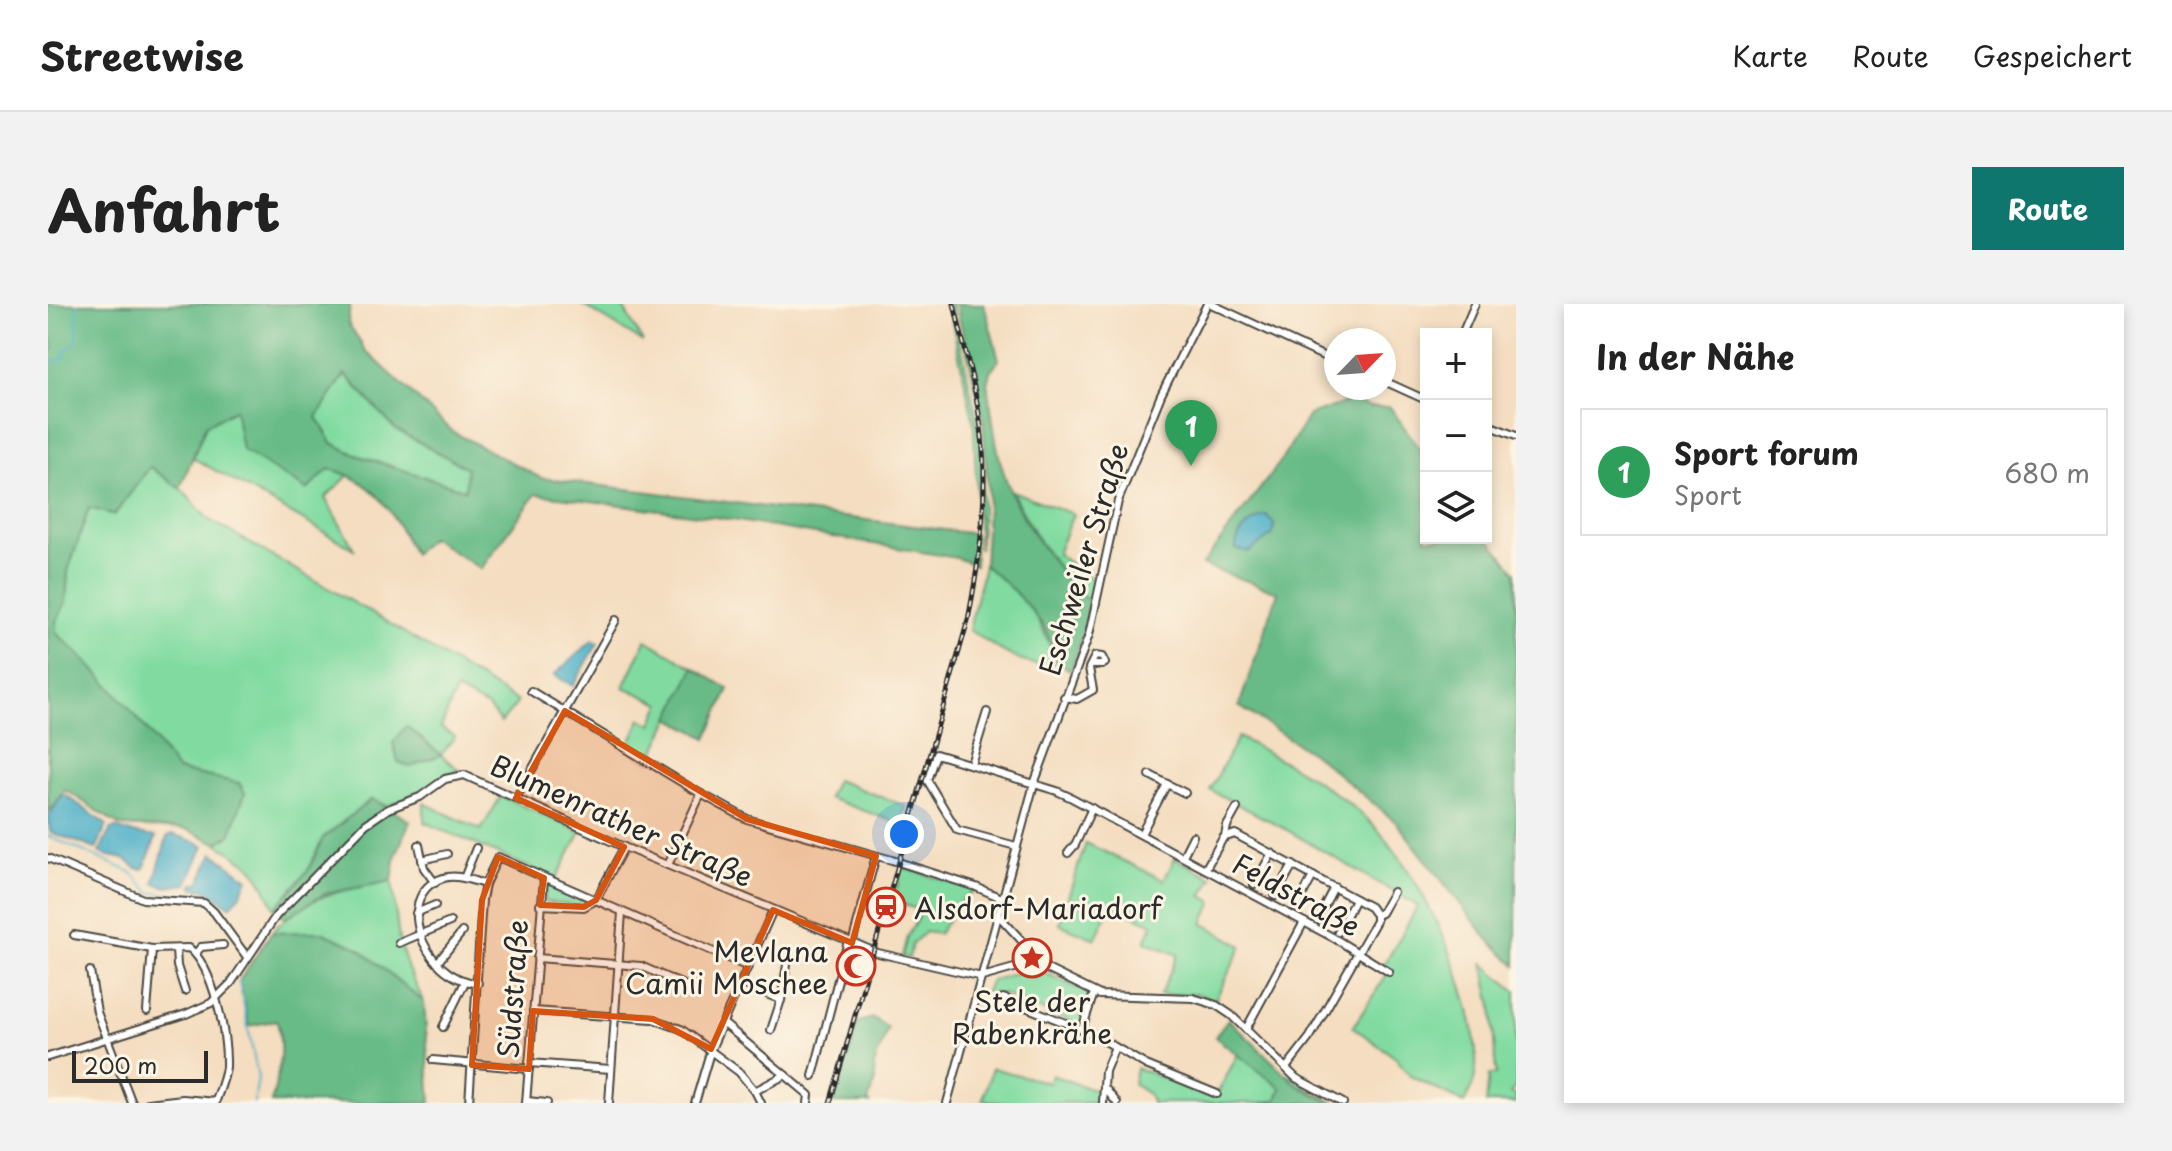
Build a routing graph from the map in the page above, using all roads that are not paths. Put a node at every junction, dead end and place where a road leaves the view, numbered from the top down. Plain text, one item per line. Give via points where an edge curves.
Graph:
1 (1209, 304) edge
2 (1475, 304) edge
3 (1465, 328) edge
4 (1324, 357) edge
5 (1396, 386) edge
6 (1420, 397) edge
7 (1492, 426) edge
8 (1516, 436) edge
9 (616, 620) dead end
10 (1091, 665) dead end
11 (531, 691) dead end
12 (1064, 697) junction
13 (565, 711) junction
14 (987, 712) dead end
15 (971, 764) junction
16 (1150, 775) dead end
17 (1034, 784) junction
18 (1167, 784) junction
19 (1185, 793) dead end
20 (701, 794) junction
21 (516, 798) junction
22 (1092, 808) junction
23 (1237, 808) dead end
24 (1141, 834) junction
25 (1193, 836) dead end
26 (1225, 836) junction
27 (419, 845) dead end
28 (1016, 846) junction
29 (624, 847) junction
30 (476, 848) dead end
31 (1068, 853) dead end
32 (1272, 853) junction
33 (447, 854) dead end
34 (876, 856) junction
35 (1183, 856) junction
36 (48, 858) edge
37 (422, 860) junction
38 (668, 865) junction
39 (1293, 865) junction
40 (444, 867) dead end
41 (1206, 868) junction
42 (1313, 876) junction
43 (446, 878) junction
44 (464, 878) junction
45 (544, 878) junction
46 (435, 883) junction
47 (485, 884) junction
48 (1254, 885) dead end
49 (1334, 887) junction
50 (1393, 892) dead end
51 (1275, 896) dead end
52 (1004, 899) junction
53 (1355, 899) junction
54 (596, 900) junction
55 (435, 905) dead end
56 (540, 905) junction
57 (1296, 908) dead end
58 (773, 910) junction
59 (622, 912) junction
60 (416, 913) junction
61 (1376, 915) junction
62 (999, 916) junction
63 (1317, 920) dead end
64 (450, 922) dead end
65 (1304, 922) junction
66 (462, 932) dead end
67 (1338, 932) dead end
68 (421, 934) junction
69 (74, 935) dead end
70 (850, 942) junction
71 (399, 943) dead end
72 (223, 945) dead end
73 (152, 949) junction
74 (176, 949) junction
75 (196, 953) junction
76 (1358, 953) junction
77 (247, 957) junction
78 (537, 958) junction
79 (437, 963) junction
80 (619, 964) junction
81 (787, 965) dead end
82 (748, 967) junction
83 (1046, 968) junction
84 (90, 971) dead end
85 (1389, 972) dead end
86 (982, 977) junction
87 (465, 982) junction
88 (478, 983) junction
89 (740, 983) junction
90 (185, 991) dead end
91 (697, 991) dead end
92 (1094, 993) junction
93 (1003, 998) dead end
94 (216, 999) junction
95 (781, 1000) junction
96 (147, 1011) dead end
97 (533, 1011) junction
98 (615, 1016) junction
99 (723, 1023) junction
100 (443, 1027) dead end
101 (1082, 1029) junction
102 (1246, 1029) junction
103 (771, 1030) dead end
104 (108, 1039) junction
105 (1115, 1047) junction
106 (711, 1049) junction
107 (48, 1057) edge
108 (433, 1060) dead end
109 (472, 1065) junction
110 (529, 1066) junction
111 (1286, 1068) junction
112 (611, 1069) junction
113 (785, 1075) junction
114 (813, 1076) dead end
115 (1104, 1087) junction
116 (755, 1091) junction
117 (1217, 1094) dead end
118 (809, 1099) edge
119 (215, 1102) edge
120 (526, 1102) edge
121 (132, 1103) edge
122 (148, 1103) edge
123 (469, 1103) edge
124 (547, 1103) edge
125 (609, 1103) edge
126 (695, 1103) edge
127 (761, 1103) edge
128 (947, 1103) edge
129 (1103, 1103) edge
130 (1117, 1103) edge
131 (1343, 1103) edge

1 - 4 street
1 - 12 street, Eschweiler Straße via 1161,395 1126,478 1089,635
2 - 3 street
5 - 6 street
7 - 8 street
9 - 13 street
10 - 12 street, Eschweiler Straße via 1093,690 1077,699
11 - 13 street
12 - 17 street, Eschweiler Straße
13 - 20 street
13 - 21 street
14 - 15 street
15 - 17 street, Feldstraße
15 - 28 street, Feldstraße via 936,754 927,780 957,830
16 - 18 street
17 - 22 street, Feldstraße
17 - 28 street, Eschweiler Straße
18 - 19 street
18 - 24 street
20 - 34 street via 747,819
20 - 38 street
21 - 29 street, Blumenrather Straße
21 - 77 street, Blumenrather Straße via 456,775 379,814 276,916
22 - 24 street, Feldstraße
22 - 31 street
23 - 26 street
24 - 35 street, Feldstraße
25 - 35 street
26 - 32 street via 1235,834
26 - 41 street
27 - 37 street
28 - 52 street, Eschweiler Straße
29 - 38 street, Blumenrather Straße
29 - 54 street
30 - 44 street
32 - 39 street
32 - 48 street
33 - 37 street
34 - 52 street
34 - 70 street
35 - 41 street, Feldstraße
36 - 77 street via 143,899 204,903
37 - 46 street
38 - 58 street, Blumenrather Straße
39 - 42 street
39 - 51 street
40 - 43 street
41 - 65 street, Feldstraße
42 - 49 street
42 - 57 street
43 - 44 street
43 - 46 street
44 - 47 street
45 - 47 street via 498,857
45 - 54 street
45 - 56 street, Südstraße
46 - 60 street
47 - 88 street
49 - 53 street
49 - 63 street
50 - 61 street
52 - 62 street, Eschweiler Straße
53 - 61 street
53 - 67 street
54 - 56 street via 584,907
54 - 59 street
55 - 60 street
56 - 78 street, Südstraße
58 - 70 street, Blumenrather Straße
58 - 82 street
59 - 80 street
59 - 82 street
60 - 68 street
61 - 76 street
62 - 83 street
62 - 86 street, Eschweiler Straße
64 - 68 street
65 - 76 street, Feldstraße
65 - 102 street
66 - 79 street
68 - 71 street
68 - 79 street
69 - 73 street
70 - 86 street, Blumenrather Straße
70 - 114 street
72 - 75 street via 201,947
73 - 74 street
73 - 96 street
74 - 75 street
74 - 90 street
75 - 94 street
76 - 85 street, Feldstraße
76 - 111 street
77 - 94 street, Blumenrather Straße
78 - 80 street
78 - 97 street, Südstraße
79 - 87 street
80 - 91 street via 644,967
80 - 98 street
81 - 95 street
82 - 89 street
83 - 86 street via 1025,965
83 - 92 street
84 - 104 street
86 - 128 street, Eschweiler Straße
87 - 88 street
87 - 100 street
88 - 109 street
89 - 95 street
89 - 99 street
92 - 101 street
92 - 102 street via 1193,998 1216,1005
93 - 101 street
94 - 104 street, Blumenrather Straße
94 - 119 street via 226,1069
95 - 103 street
97 - 98 street
97 - 110 street, Südstraße
98 - 106 street via 666,1023
98 - 112 street
99 - 106 street
99 - 113 street
101 - 105 street
102 - 111 street
104 - 107 street, Blumenrather Straße
104 - 121 street
105 - 115 street
105 - 117 street
106 - 116 street
106 - 126 street
108 - 109 street
109 - 110 street
109 - 123 street
110 - 112 street
110 - 120 street, Südstraße
111 - 131 street
112 - 125 street
113 - 116 street
113 - 118 street
115 - 129 street
115 - 130 street
116 - 127 street
119 - 122 street
120 - 124 street

